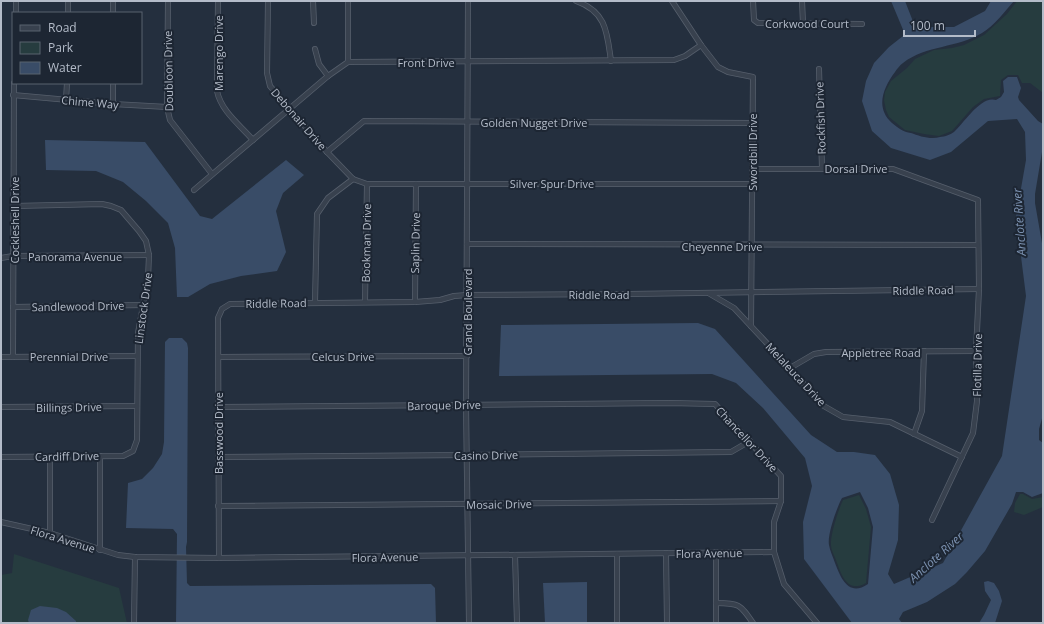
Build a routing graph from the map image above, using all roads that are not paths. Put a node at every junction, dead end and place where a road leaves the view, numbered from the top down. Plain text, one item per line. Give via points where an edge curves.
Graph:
1 (16, 1) edge
2 (68, 1) edge
3 (113, 1) edge
4 (168, 1) edge
5 (218, 1) edge
6 (268, 1) edge
7 (313, 1) edge
8 (348, 1) edge
9 (468, 1) edge
10 (576, 1) edge
11 (672, 1) edge
12 (753, 1) edge
13 (802, 1) edge
14 (16, 12) edge
15 (68, 12) edge
16 (113, 12) edge
17 (314, 23) dead end
18 (803, 23) junction
19 (862, 24) dead end
20 (700, 45) junction
21 (315, 49) dead end
22 (611, 61) junction
23 (348, 62) junction
24 (468, 62) junction
25 (819, 68) dead end
26 (328, 76) junction
27 (14, 84) edge
28 (67, 84) edge
29 (113, 84) edge
30 (14, 95) junction
31 (66, 100) junction
32 (113, 104) junction
33 (167, 107) junction
34 (289, 109) junction
35 (468, 122) junction
36 (752, 123) junction
37 (253, 140) junction
38 (327, 152) junction
39 (822, 168) junction
40 (752, 169) junction
41 (212, 174) junction
42 (353, 179) junction
43 (468, 183) junction
44 (367, 184) junction
45 (416, 184) junction
46 (752, 184) junction
47 (194, 190) dead end
48 (978, 200) joint
49 (14, 206) junction
50 (467, 244) junction
51 (978, 245) junction
52 (751, 246) junction
53 (149, 255) junction
54 (13, 256) junction
55 (1, 258) edge
56 (979, 289) junction
57 (709, 293) junction
58 (752, 293) junction
59 (466, 295) junction
60 (315, 302) junction
61 (365, 302) junction
62 (415, 302) junction
63 (144, 305) junction
64 (13, 307) junction
65 (222, 309) joint
66 (751, 326) junction
67 (976, 351) junction
68 (924, 352) junction
69 (137, 356) junction
70 (466, 356) junction
71 (1, 357) edge
72 (13, 357) junction
73 (219, 357) junction
74 (790, 368) junction
75 (670, 403) joint
76 (466, 405) junction
77 (137, 406) junction
78 (1, 407) edge
79 (218, 407) junction
80 (914, 434) junction
81 (750, 441) junction
82 (133, 451) joint
83 (468, 455) junction
84 (100, 456) junction
85 (1, 457) edge
86 (50, 457) junction
87 (218, 457) junction
88 (962, 457) junction
89 (781, 501) junction
90 (468, 504) junction
91 (218, 506) junction
92 (932, 520) dead end
93 (1, 522) edge
94 (50, 534) junction
95 (100, 550) junction
96 (716, 552) junction
97 (774, 552) junction
98 (666, 553) junction
99 (617, 554) junction
100 (515, 555) junction
101 (468, 556) junction
102 (135, 557) junction
103 (218, 558) junction
104 (716, 603) junction
105 (134, 623) edge
106 (469, 623) edge
107 (517, 623) edge
108 (617, 623) edge
109 (667, 623) edge
110 (716, 623) edge
111 (753, 623) edge
112 (817, 623) edge

1 - 14 street
2 - 15 street
3 - 16 street
4 - 33 street, Doubloon Drive
5 - 37 street, Marengo Drive via 218,97
6 - 34 street, Debonair Drive via 267,73 270,86
7 - 17 street
8 - 23 street
9 - 24 street, Grand Boulevard
10 - 22 street via 598,15 606,26
11 - 20 street
12 - 18 street, Corkwood Court via 754,20 758,23
13 - 18 street
18 - 19 street, Corkwood Court
20 - 22 street, Front Drive via 685,56 674,60
20 - 36 street, Swordbill Drive via 718,67 728,72 753,77
21 - 26 street via 319,64
22 - 24 street, Front Drive
23 - 24 street, Front Drive
23 - 26 street
24 - 35 street, Grand Boulevard
25 - 39 street, Rockfish Drive
26 - 34 street
27 - 30 street, Cockleshell Drive
28 - 31 street
29 - 32 street
30 - 31 street, Chime Way
30 - 49 street, Cockleshell Drive
31 - 32 street, Chime Way
32 - 33 street, Chime Way
33 - 41 street, Doubloon Drive via 170,120
34 - 37 street
34 - 38 street, Debonair Drive
35 - 36 street, Golden Nugget Drive
35 - 38 street, Golden Nugget Drive via 364,121
35 - 43 street, Grand Boulevard
36 - 40 street, Swordbill Drive
37 - 41 street
38 - 42 street, Debonair Drive
39 - 40 street, Dorsal Drive
39 - 48 street, Dorsal Drive via 893,169
40 - 46 street, Swordbill Drive
41 - 47 street
42 - 44 street, Silver Spur Drive
42 - 60 street via 328,198 317,214
43 - 45 street, Silver Spur Drive
43 - 46 street, Silver Spur Drive
43 - 50 street, Grand Boulevard
44 - 45 street, Silver Spur Drive
44 - 61 street, Bookman Drive
45 - 62 street, Saplin Drive
46 - 52 street, Swordbill Drive
48 - 51 street, Flotilla Drive
49 - 53 street, Linstock Drive via 111,206 121,210 139,231 146,241
49 - 54 street, Cockleshell Drive
50 - 52 street, Cheyenne Drive
50 - 59 street, Grand Boulevard
51 - 52 street, Cheyenne Drive
51 - 56 street, Flotilla Drive
52 - 58 street, Swordbill Drive
53 - 54 street, Panorama Avenue
53 - 63 street, Linstock Drive
54 - 55 street, Panorama Avenue
54 - 64 street, Cockleshell Drive
56 - 58 street, Riddle Road
56 - 67 street, Flotilla Drive
57 - 58 street, Riddle Road
57 - 59 street, Riddle Road
57 - 66 street, Melaleuca Drive via 734,308
58 - 66 street, Swordbill Drive
59 - 62 street, Riddle Road
59 - 70 street, Grand Boulevard
60 - 61 street, Riddle Road
60 - 65 street, Riddle Road via 230,304
61 - 62 street, Riddle Road
63 - 64 street, Sandlewood Drive
63 - 69 street, Linstock Drive via 138,333
64 - 72 street, Cockleshell Drive
65 - 73 street, Basswood Drive via 218,318
66 - 74 street, Melaleuca Drive
67 - 68 street, Appletree Road
67 - 88 street, Flotilla Drive via 977,401 972,433
68 - 74 street, Appletree Road via 826,352 814,354
68 - 80 street via 922,411
69 - 72 street, Perennial Drive
69 - 77 street, Linstock Drive
70 - 73 street, Celcus Drive
70 - 76 street, Grand Boulevard
71 - 72 street, Perennial Drive
73 - 79 street, Basswood Drive
74 - 80 street, Melaleuca Drive via 822,405 843,417 890,422
75 - 76 street, Baroque Drive
75 - 81 street, Chancellor Drive via 715,404
76 - 79 street, Baroque Drive
76 - 83 street, Grand Boulevard
77 - 78 street, Billings Drive
77 - 82 street, Linstock Drive via 136,440
79 - 87 street, Basswood Drive
80 - 88 street, Melaleuca Drive
81 - 83 street, Casino Drive via 731,452
81 - 89 street, Chancellor Drive via 781,476
82 - 84 street, Cardiff Drive via 123,456
83 - 87 street, Casino Drive
83 - 90 street, Grand Boulevard
84 - 86 street, Cardiff Drive
84 - 95 street
85 - 86 street, Cardiff Drive
86 - 94 street
87 - 91 street, Basswood Drive
88 - 92 street, Flotilla Drive
89 - 90 street, Mosaic Drive
89 - 97 street, Chancellor Drive via 774,522
90 - 91 street, Mosaic Drive
90 - 101 street, Grand Boulevard
91 - 103 street, Basswood Drive
93 - 94 street, Flora Avenue
94 - 95 street, Flora Avenue
95 - 102 street, Flora Avenue
96 - 97 street, Flora Avenue
96 - 98 street, Flora Avenue
96 - 104 street
97 - 112 street, Chancellor Drive via 784,584
98 - 99 street, Flora Avenue
98 - 109 street
99 - 100 street, Flora Avenue
99 - 108 street
100 - 101 street, Flora Avenue
100 - 107 street
101 - 103 street, Flora Avenue
101 - 106 street, Grand Boulevard
102 - 103 street, Flora Avenue
102 - 105 street
104 - 110 street
104 - 111 street via 735,603 744,609

